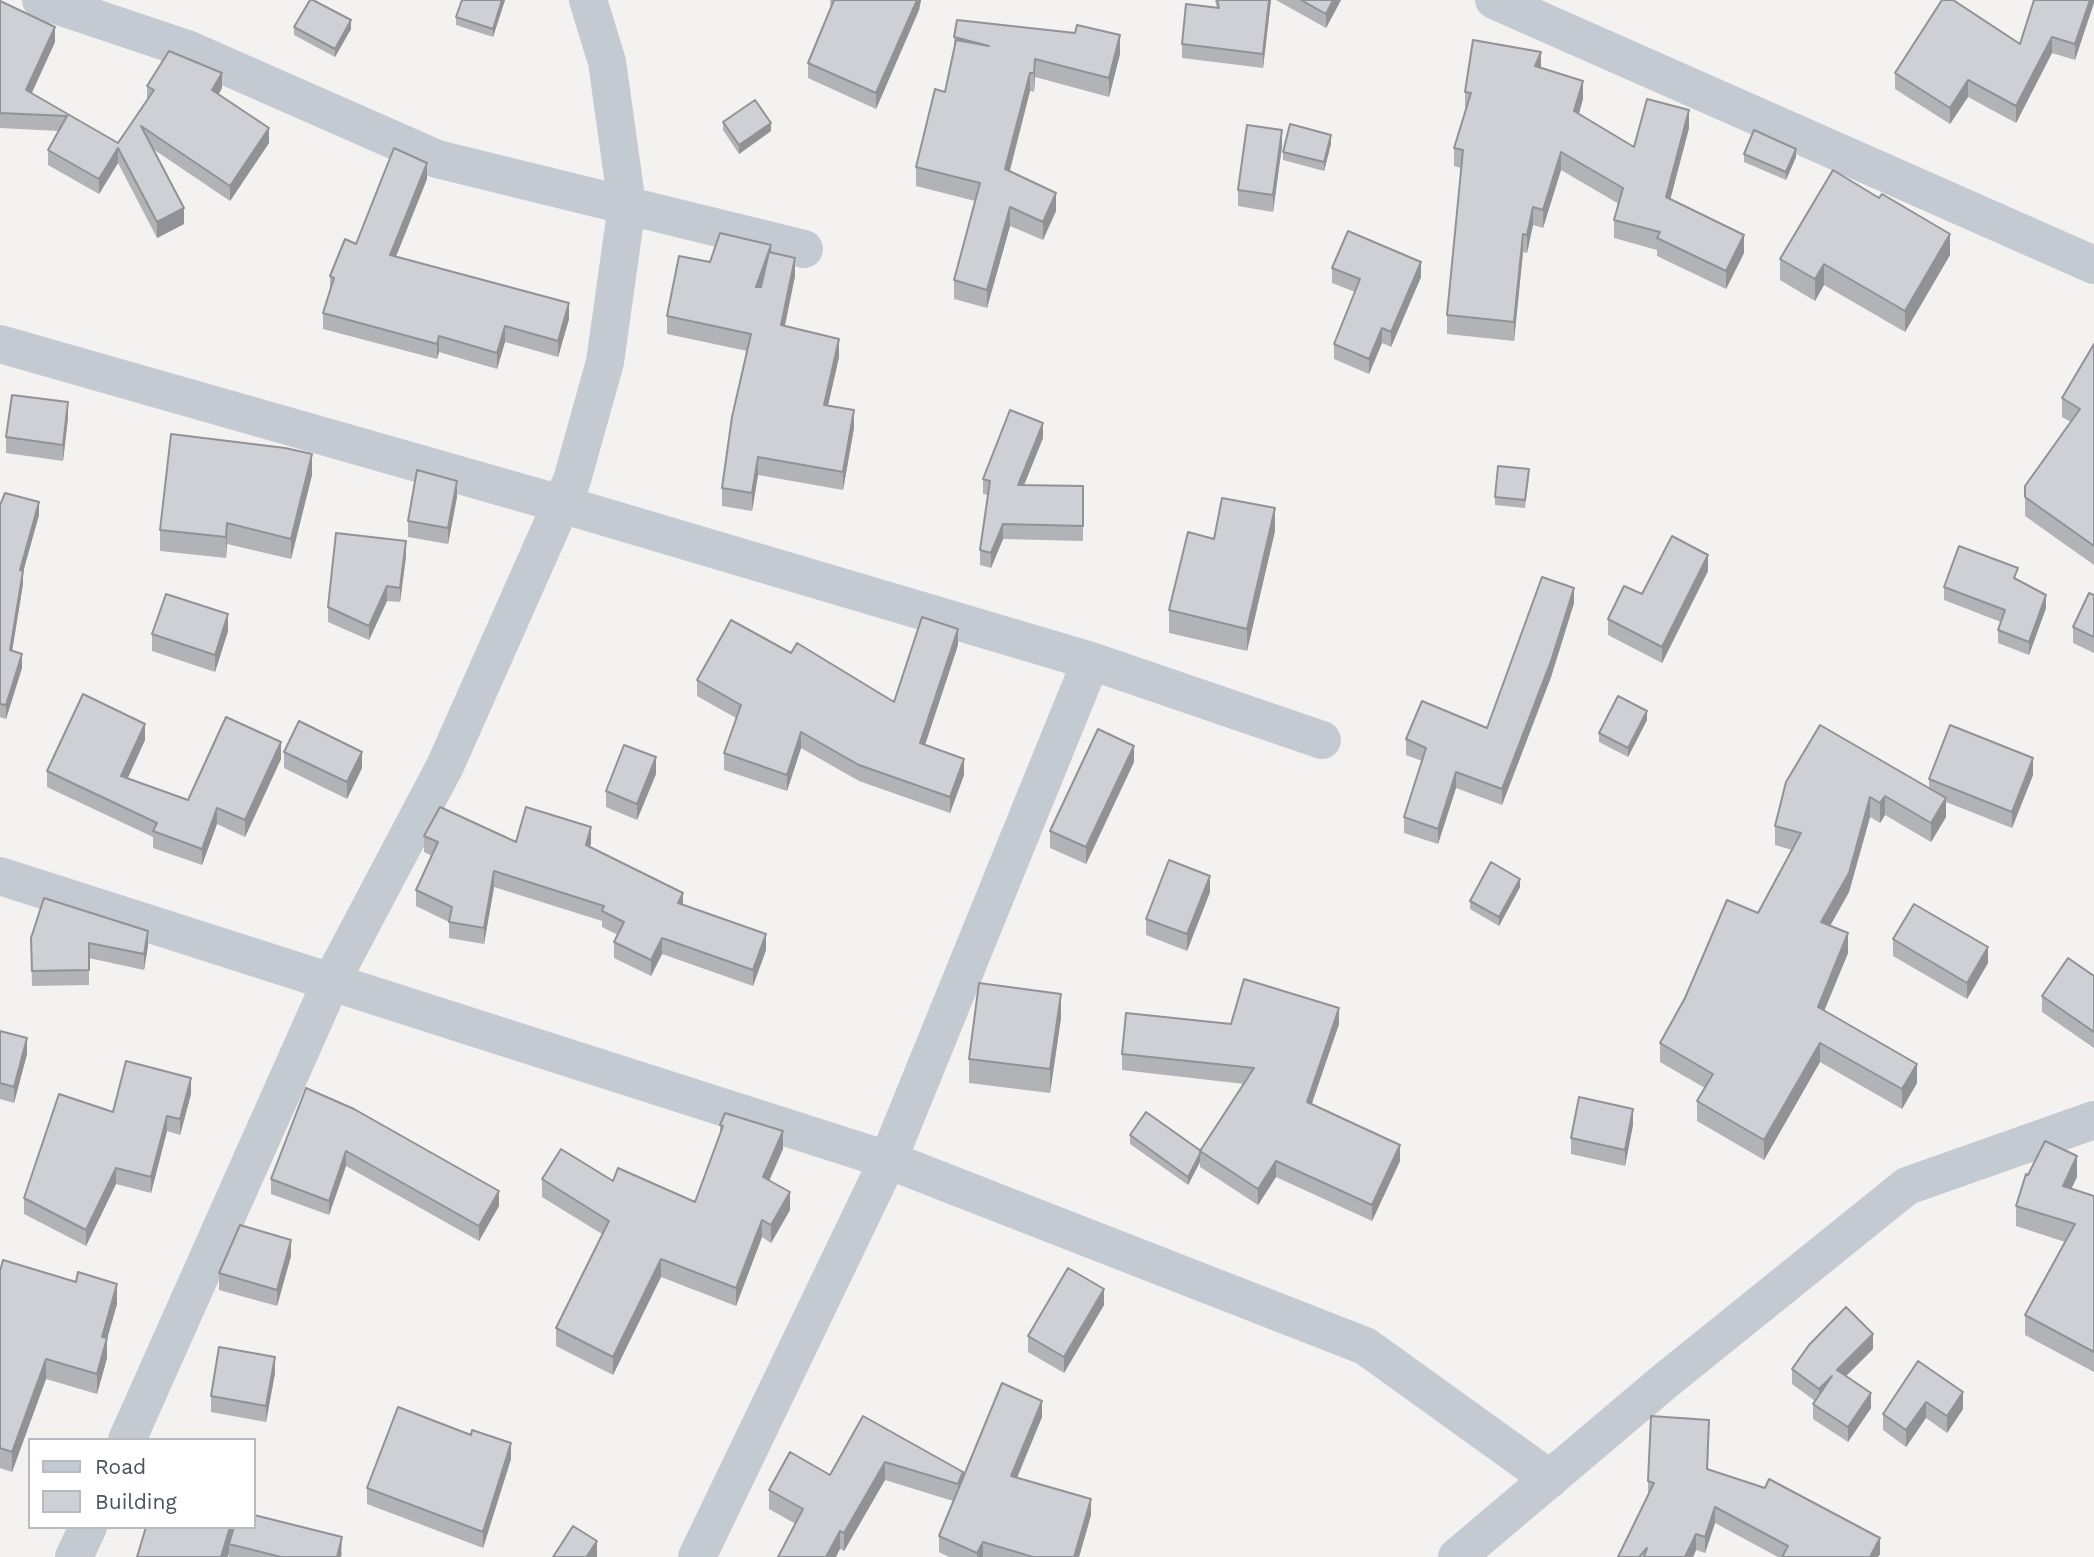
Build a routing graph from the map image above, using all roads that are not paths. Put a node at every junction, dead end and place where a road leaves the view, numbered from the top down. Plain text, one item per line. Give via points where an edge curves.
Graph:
1 (41, 0) edge
2 (588, 0) edge
3 (1494, 0) edge
4 (627, 205) junction
5 (804, 249) dead end
6 (2094, 265) edge
7 (0, 344) edge
8 (561, 504) junction
9 (1091, 661) junction
10 (1322, 740) dead end
11 (0, 876) edge
12 (331, 982) junction
13 (2094, 1119) edge
14 (888, 1160) junction
15 (128, 1438) edge
16 (1550, 1479) junction
17 (87, 1529) edge
18 (74, 1557) edge
19 (697, 1557) edge
20 (1457, 1557) edge

1 - 4 street via 187,49 437,159
2 - 4 street via 607,62
3 - 6 street
4 - 5 street
4 - 8 street via 605,362
7 - 8 street
8 - 9 street
8 - 12 street via 444,766
9 - 10 street
9 - 14 street
11 - 12 street
12 - 14 street
12 - 15 street
13 - 16 street via 1908,1186
14 - 16 street via 1365,1346
14 - 19 street
16 - 20 street
17 - 18 street

